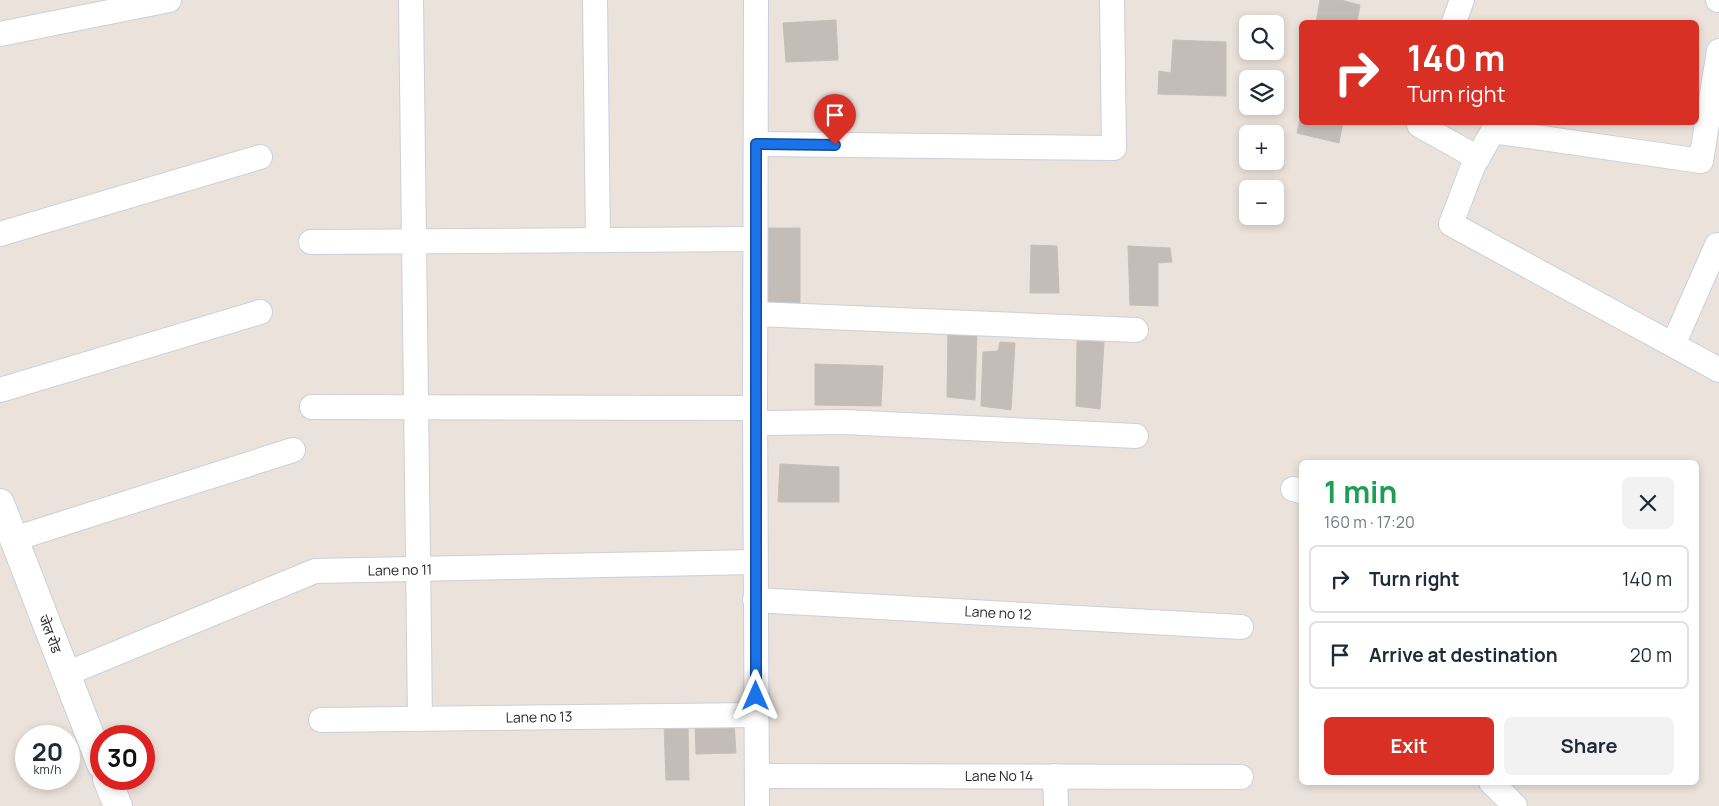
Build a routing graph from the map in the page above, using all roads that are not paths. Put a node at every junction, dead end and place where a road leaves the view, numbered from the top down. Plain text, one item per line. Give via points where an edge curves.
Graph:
1 (169, 0) edge
2 (411, 0) edge
3 (595, 0) edge
4 (756, 0) edge
5 (1112, 0) edge
6 (1462, 0) edge
7 (128, 4) edge
8 (1455, 20) edge
9 (0, 34) edge
10 (1719, 51) edge
11 (1421, 125) edge
12 (756, 144) junction
13 (260, 157) dead end
14 (1478, 158) junction
15 (0, 234) edge
16 (755, 239) junction
17 (598, 240) junction
18 (414, 241) junction
19 (311, 242) dead end
20 (1719, 246) edge
21 (260, 312) dead end
22 (755, 314) junction
23 (1136, 330) dead end
24 (1673, 345) junction
25 (1719, 370) edge
26 (0, 390) edge
27 (312, 407) dead end
28 (416, 407) junction
29 (755, 415) junction
30 (1136, 436) dead end
31 (293, 450) dead end
32 (0, 503) edge
33 (14, 539) junction
34 (755, 562) junction
35 (418, 569) junction
36 (755, 600) junction
37 (1241, 627) dead end
38 (66, 674) junction
39 (756, 715) junction
40 (420, 719) junction
41 (321, 720) dead end
42 (90, 736) edge
43 (757, 776) junction
44 (1055, 776) junction
45 (1240, 777) dead end
46 (1494, 785) edge
47 (111, 790) edge
48 (1512, 805) edge
49 (118, 806) edge
50 (757, 806) edge
51 (1056, 806) edge

1 - 7 street
2 - 18 street
3 - 17 street
4 - 12 street
5 - 12 street via 1114,148
6 - 8 street
7 - 9 street
10 - 14 street via 1701,161 1493,130
11 - 14 street
12 - 16 street
13 - 15 street
14 - 24 street via 1451,224
16 - 17 street
16 - 22 street
17 - 18 street
18 - 19 street
18 - 28 street
20 - 24 street
21 - 26 street
22 - 23 street
22 - 29 street
24 - 25 street
27 - 28 street
28 - 29 street
28 - 35 street
29 - 30 street
29 - 34 street
31 - 33 street
32 - 33 street, जेल रोड
33 - 38 street, जेल रोड
34 - 35 street, Lane no 11
34 - 36 street
35 - 38 street, Lane no 11 via 315,572
35 - 40 street
36 - 37 street, Lane no 12
36 - 39 street
38 - 42 street, जेल रोड
39 - 40 street, Lane no 13
39 - 43 street
40 - 41 street, Lane no 13
43 - 44 street, Lane No 14
43 - 50 street
44 - 45 street, Lane No 14
44 - 51 street
46 - 48 street
47 - 49 street

